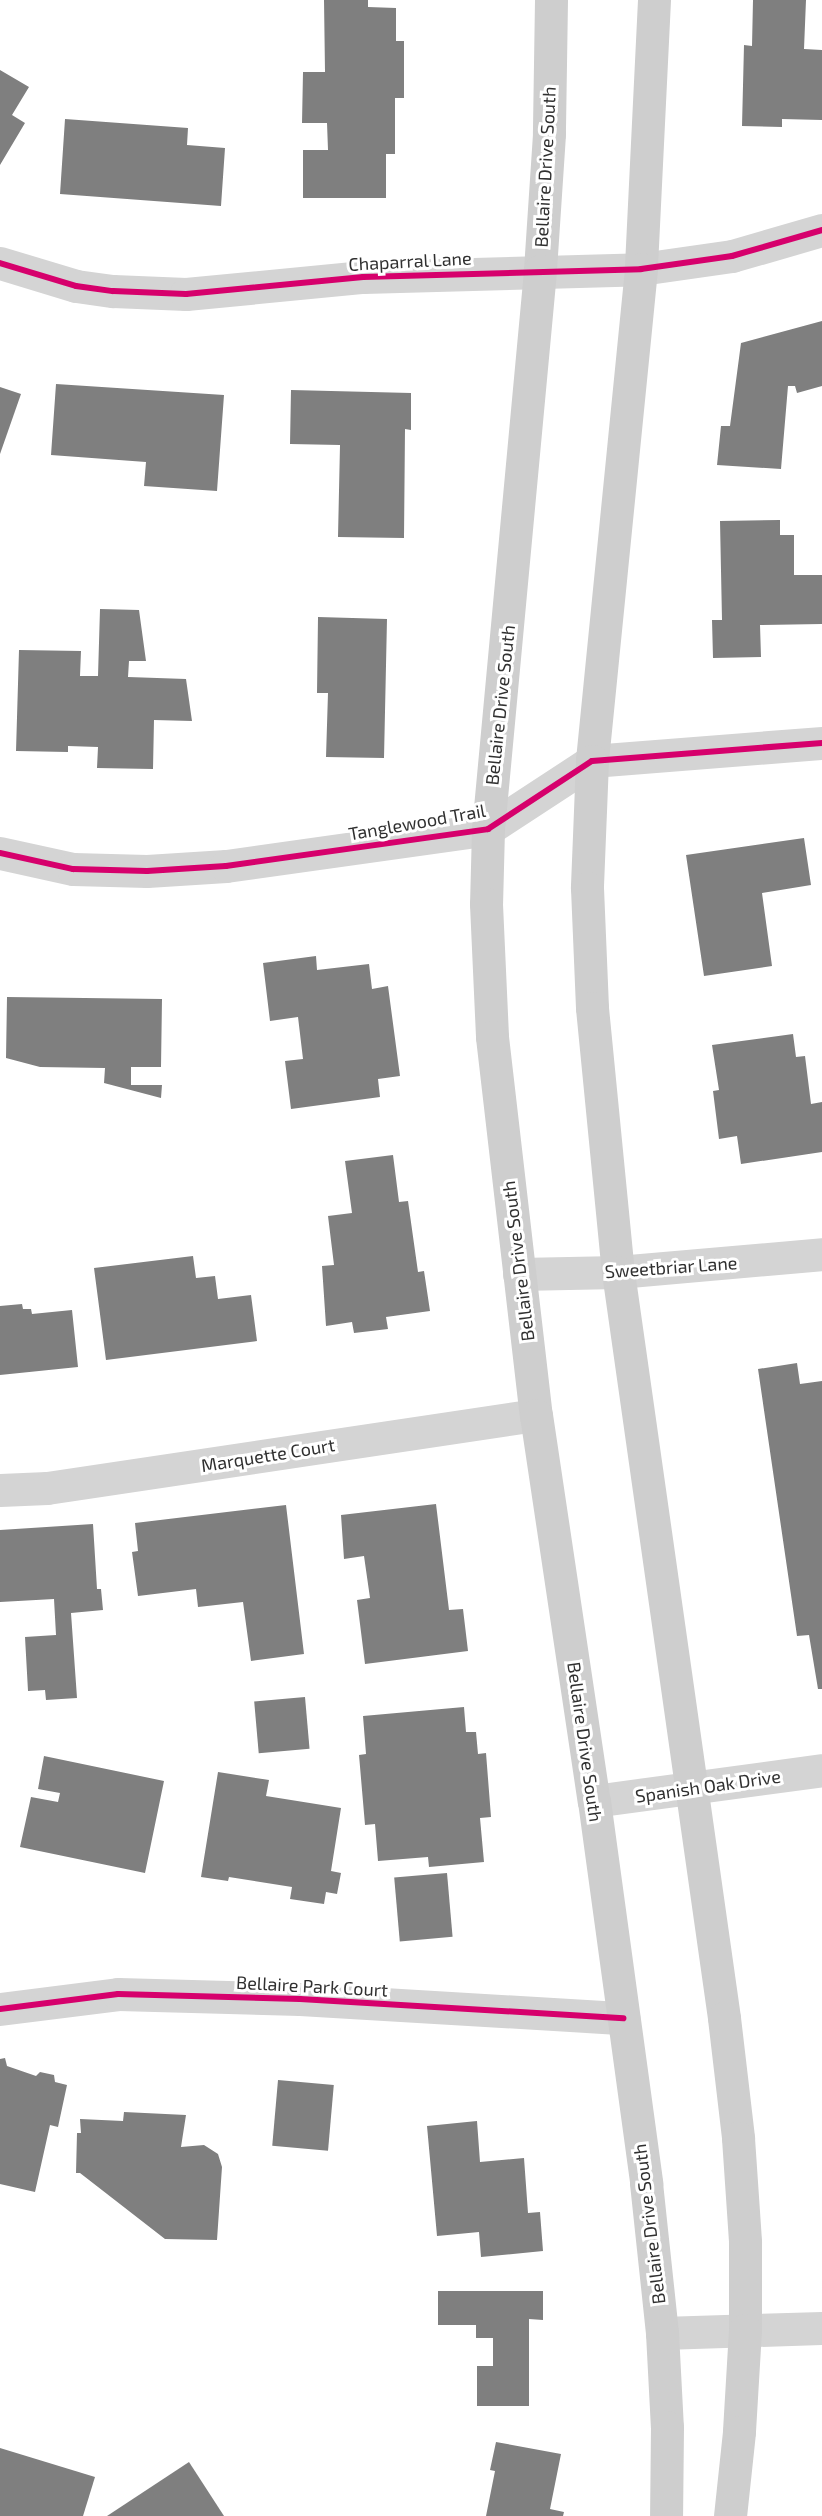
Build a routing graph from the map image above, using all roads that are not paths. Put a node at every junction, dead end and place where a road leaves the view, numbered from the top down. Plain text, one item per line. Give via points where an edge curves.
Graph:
1 (551, 0) edge
2 (654, 0) edge
3 (822, 230) edge
4 (0, 263) edge
5 (641, 269) junction
6 (540, 271) junction
7 (822, 743) edge
8 (592, 761) junction
9 (488, 829) junction
10 (0, 853) edge
11 (822, 1254) edge
12 (618, 1272) junction
13 (519, 1274) junction
14 (536, 1415) junction
15 (0, 1490) edge
16 (822, 1770) edge
17 (692, 1788) junction
18 (594, 1801) junction
19 (0, 2009) edge
20 (623, 2018) junction
21 (822, 2328) edge
22 (745, 2330) junction
23 (662, 2333) junction
24 (666, 2516) edge
25 (730, 2516) edge

1 - 6 main road, Bellaire Drive South via 549,134
2 - 5 main road
3 - 5 street, Chaparral Lane via 732,256
4 - 6 street, Chaparral Lane via 76,286 186,294 363,277
5 - 6 street, Chaparral Lane
5 - 8 main road
6 - 9 main road, Bellaire Drive South
7 - 8 street, Tanglewood Trail
8 - 9 street, Tanglewood Trail
8 - 12 main road via 587,888 592,1008
9 - 10 street, Tanglewood Trail via 226,866 147,871 73,869
9 - 13 main road, Bellaire Drive South via 486,904 492,1037
11 - 12 street, Sweetbriar Lane
12 - 13 street, Sweetbriar Lane
12 - 17 main road
13 - 14 main road, Bellaire Drive South
14 - 15 street, Marquette Court via 47,1488
14 - 18 main road, Bellaire Drive South
16 - 17 street, Spanish Oak Drive
17 - 18 street, Spanish Oak Drive
17 - 22 main road via 738,2138 745,2242
18 - 20 main road, Bellaire Drive South
19 - 20 street, Bellaire Park Court via 118,1994 300,1999
20 - 23 main road, Bellaire Drive South
21 - 22 street
22 - 23 street
22 - 25 main road
23 - 24 main road, Bellaire Drive South

